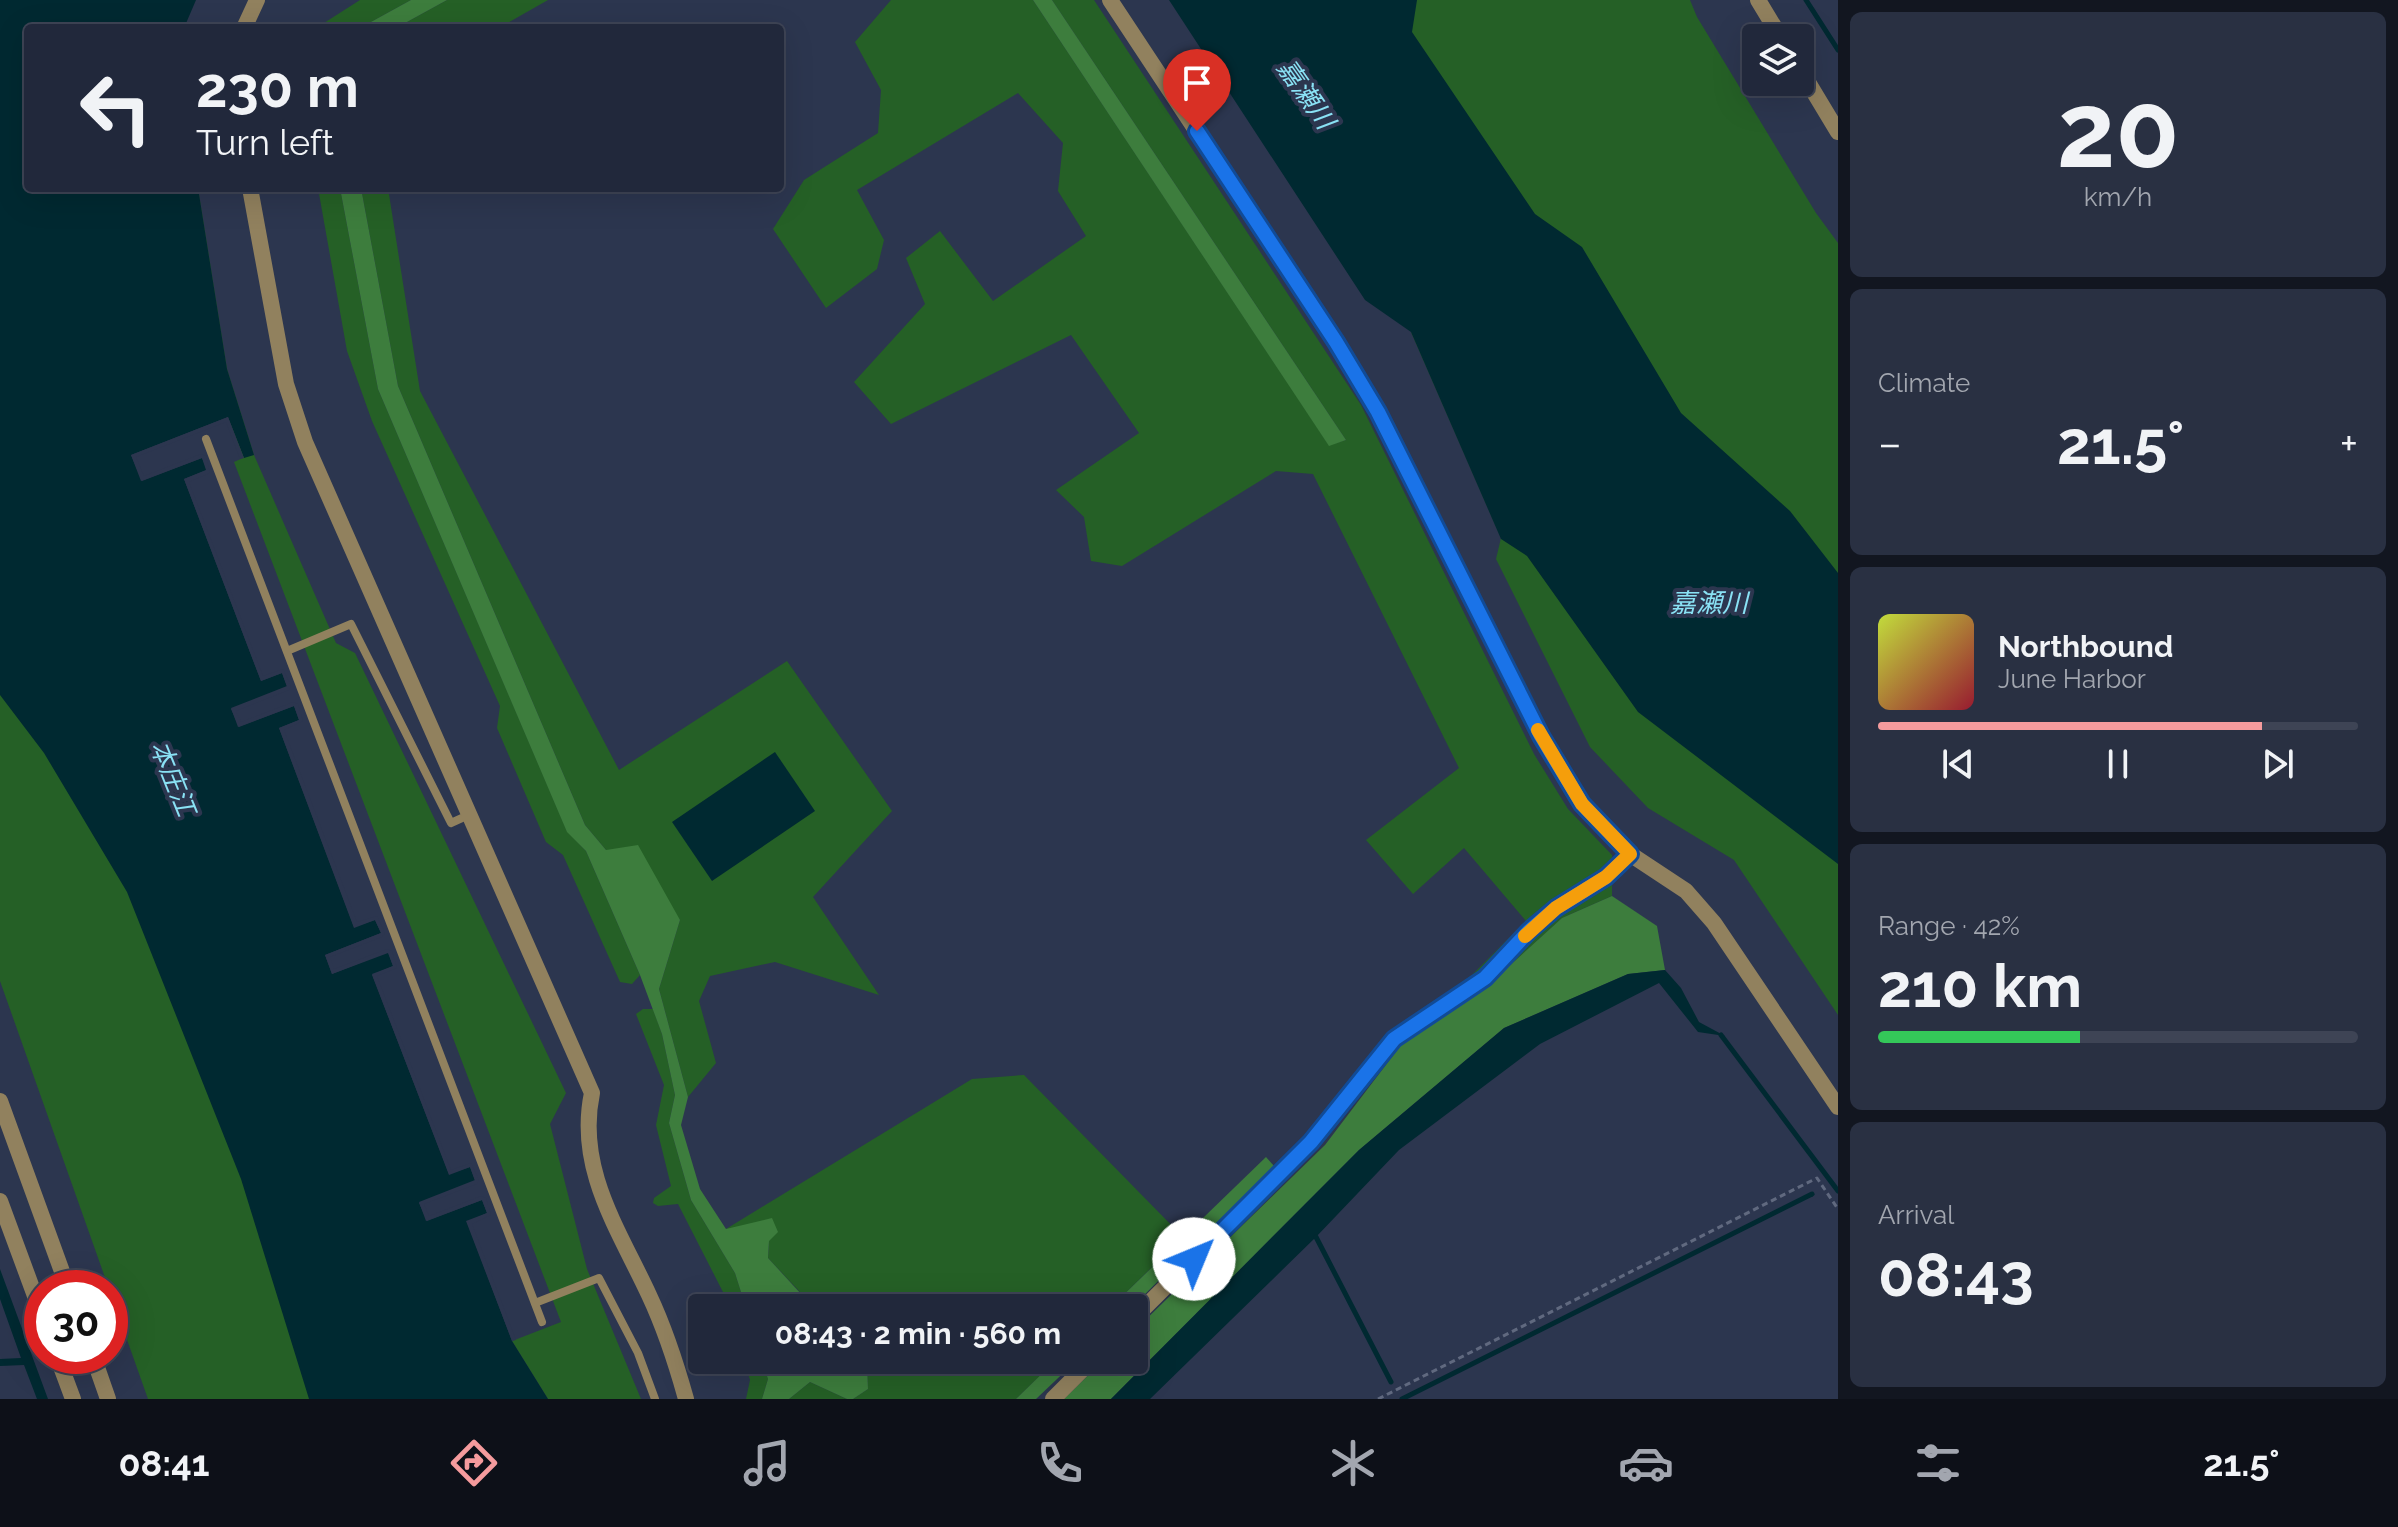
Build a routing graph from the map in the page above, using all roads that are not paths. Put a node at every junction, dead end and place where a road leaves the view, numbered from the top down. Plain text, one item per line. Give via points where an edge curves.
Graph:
1 (257, 0) edge
2 (1110, 0) edge
3 (1758, 0) edge
4 (246, 24) edge
5 (1773, 24) edge
6 (1814, 92) edge
7 (1838, 132) edge
8 (251, 192) edge
9 (206, 439) dead end
10 (287, 651) junction
11 (462, 818) dead end
12 (1630, 854) junction
13 (0, 1101) edge
14 (1838, 1107) edge
15 (0, 1201) edge
16 (25, 1270) edge
17 (61, 1270) edge
18 (535, 1303) junction
19 (1148, 1304) edge
20 (542, 1322) dead end
21 (64, 1374) edge
22 (99, 1374) edge
23 (1078, 1374) edge
24 (73, 1399) edge
25 (108, 1399) edge
26 (655, 1399) edge
27 (686, 1399) edge
28 (1053, 1399) edge

1 - 4 street
2 - 12 street via 1336,342 1378,412 1541,736 1582,804
3 - 5 street
6 - 7 street
8 - 27 street via 286,384 305,442 592,1093 592,1163 618,1236 671,1345
9 - 10 lane
10 - 11 lane via 351,624 451,823
10 - 18 lane
12 - 14 street via 1686,891 1714,923
12 - 19 street via 1529,931 1485,978 1394,1039 1311,1142
13 - 17 street
15 - 16 street
18 - 20 lane
18 - 26 lane via 599,1278
21 - 24 street
22 - 25 street
23 - 28 street

